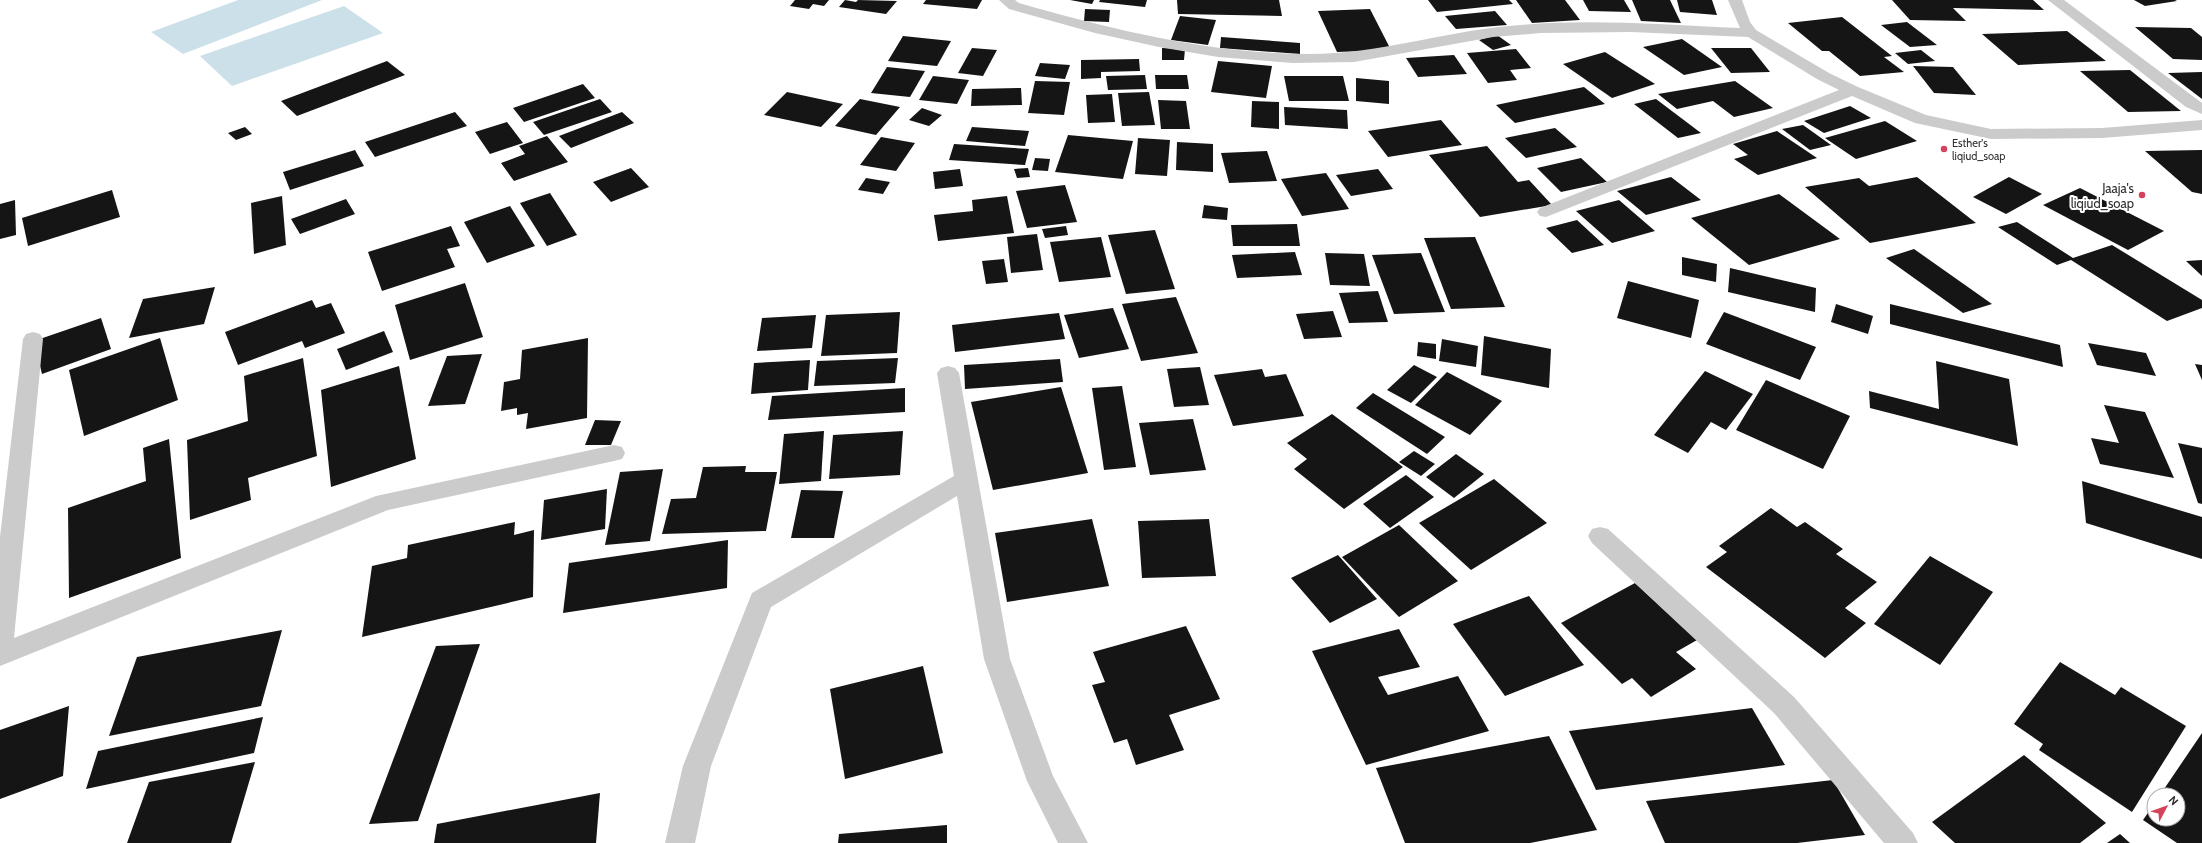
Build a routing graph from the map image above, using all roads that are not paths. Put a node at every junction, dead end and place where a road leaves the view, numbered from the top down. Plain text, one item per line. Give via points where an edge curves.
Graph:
1 (1006, 0) edge
2 (1735, 0) edge
3 (2055, 0) edge
4 (1751, 32) junction
5 (1852, 90) junction
6 (2202, 109) edge
7 (2202, 125) edge
8 (1546, 212) dead end
9 (32, 338) dead end
10 (948, 373) dead end
11 (614, 453) dead end
12 (966, 480) junction
13 (1600, 536) dead end
14 (0, 651) edge
15 (0, 655) edge
16 (680, 843) edge
17 (1073, 843) edge
18 (1903, 843) edge

1 - 4 street via 1014,6 1048,16 1140,39 1248,56 1366,56 1470,34 1558,26
2 - 4 street via 1743,22
3 - 6 street
4 - 5 street via 1823,76
5 - 7 street via 1921,120 1991,134 2102,133
5 - 8 street
9 - 14 street
10 - 12 street
11 - 15 street via 384,502
12 - 16 street via 761,600 697,766
12 - 17 street via 997,659 1041,781
13 - 18 street via 1784,705

